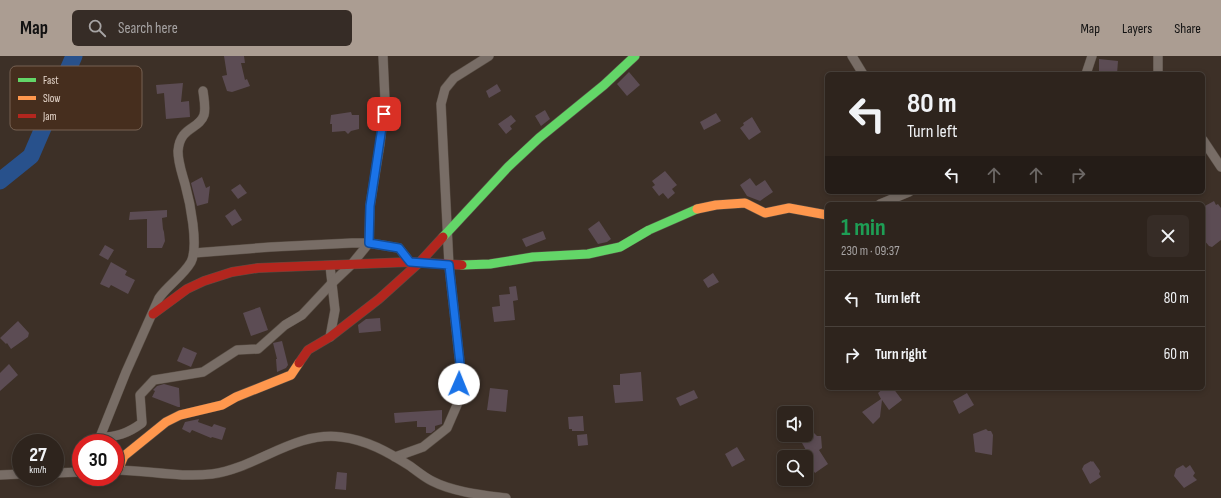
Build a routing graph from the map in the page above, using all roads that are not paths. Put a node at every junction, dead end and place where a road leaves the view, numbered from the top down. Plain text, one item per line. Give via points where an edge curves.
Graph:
1 (383, 56) edge
2 (489, 56) edge
3 (635, 56) edge
4 (852, 56) edge
5 (1092, 56) edge
6 (1158, 56) edge
7 (861, 72) edge
8 (1087, 72) edge
9 (1158, 72) edge
10 (203, 91) dead end
11 (1205, 143) edge
12 (1221, 167) edge
13 (904, 194) edge
14 (885, 202) edge
15 (825, 215) edge
16 (448, 232) junction
17 (369, 243) junction
18 (194, 254) junction
19 (415, 262) junction
20 (351, 265) junction
21 (449, 265) junction
22 (330, 266) junction
23 (332, 283) junction
24 (153, 314) junction
25 (330, 337) junction
26 (101, 434) edge
27 (123, 434) edge
28 (124, 456) edge
29 (395, 457) junction
30 (124, 471) edge
31 (12, 474) edge
32 (0, 475) edge
33 (506, 498) edge

1 - 17 street via 385,100 370,206
2 - 16 street via 454,78 445,89 441,104
3 - 16 street via 508,167
4 - 7 street
5 - 8 street
6 - 9 street
10 - 18 street via 203,116 199,123 184,133 178,151 194,231
11 - 12 street
13 - 14 street
15 - 21 street via 789,208 765,213 745,203 716,205 698,209 649,230 620,247 588,254 533,257 490,264
16 - 19 street
16 - 21 street
17 - 18 street via 271,247
17 - 19 street via 399,248
17 - 20 street
18 - 24 street via 186,270 159,298
19 - 20 street
19 - 21 street
19 - 25 street via 379,300
20 - 22 street
20 - 23 street
21 - 29 street via 461,373 457,405 447,428 423,447
22 - 23 street
22 - 24 street via 232,272 187,289
23 - 25 street via 335,310
23 - 27 street via 302,315 285,325 258,349 237,350 203,372 154,380 140,395 142,424
24 - 26 street
25 - 28 street via 308,350 291,375 236,396 222,406 180,415 166,422
29 - 30 street via 359,440 324,436 307,438 237,468 212,474 186,475
29 - 33 street via 433,482 470,493
31 - 32 street

